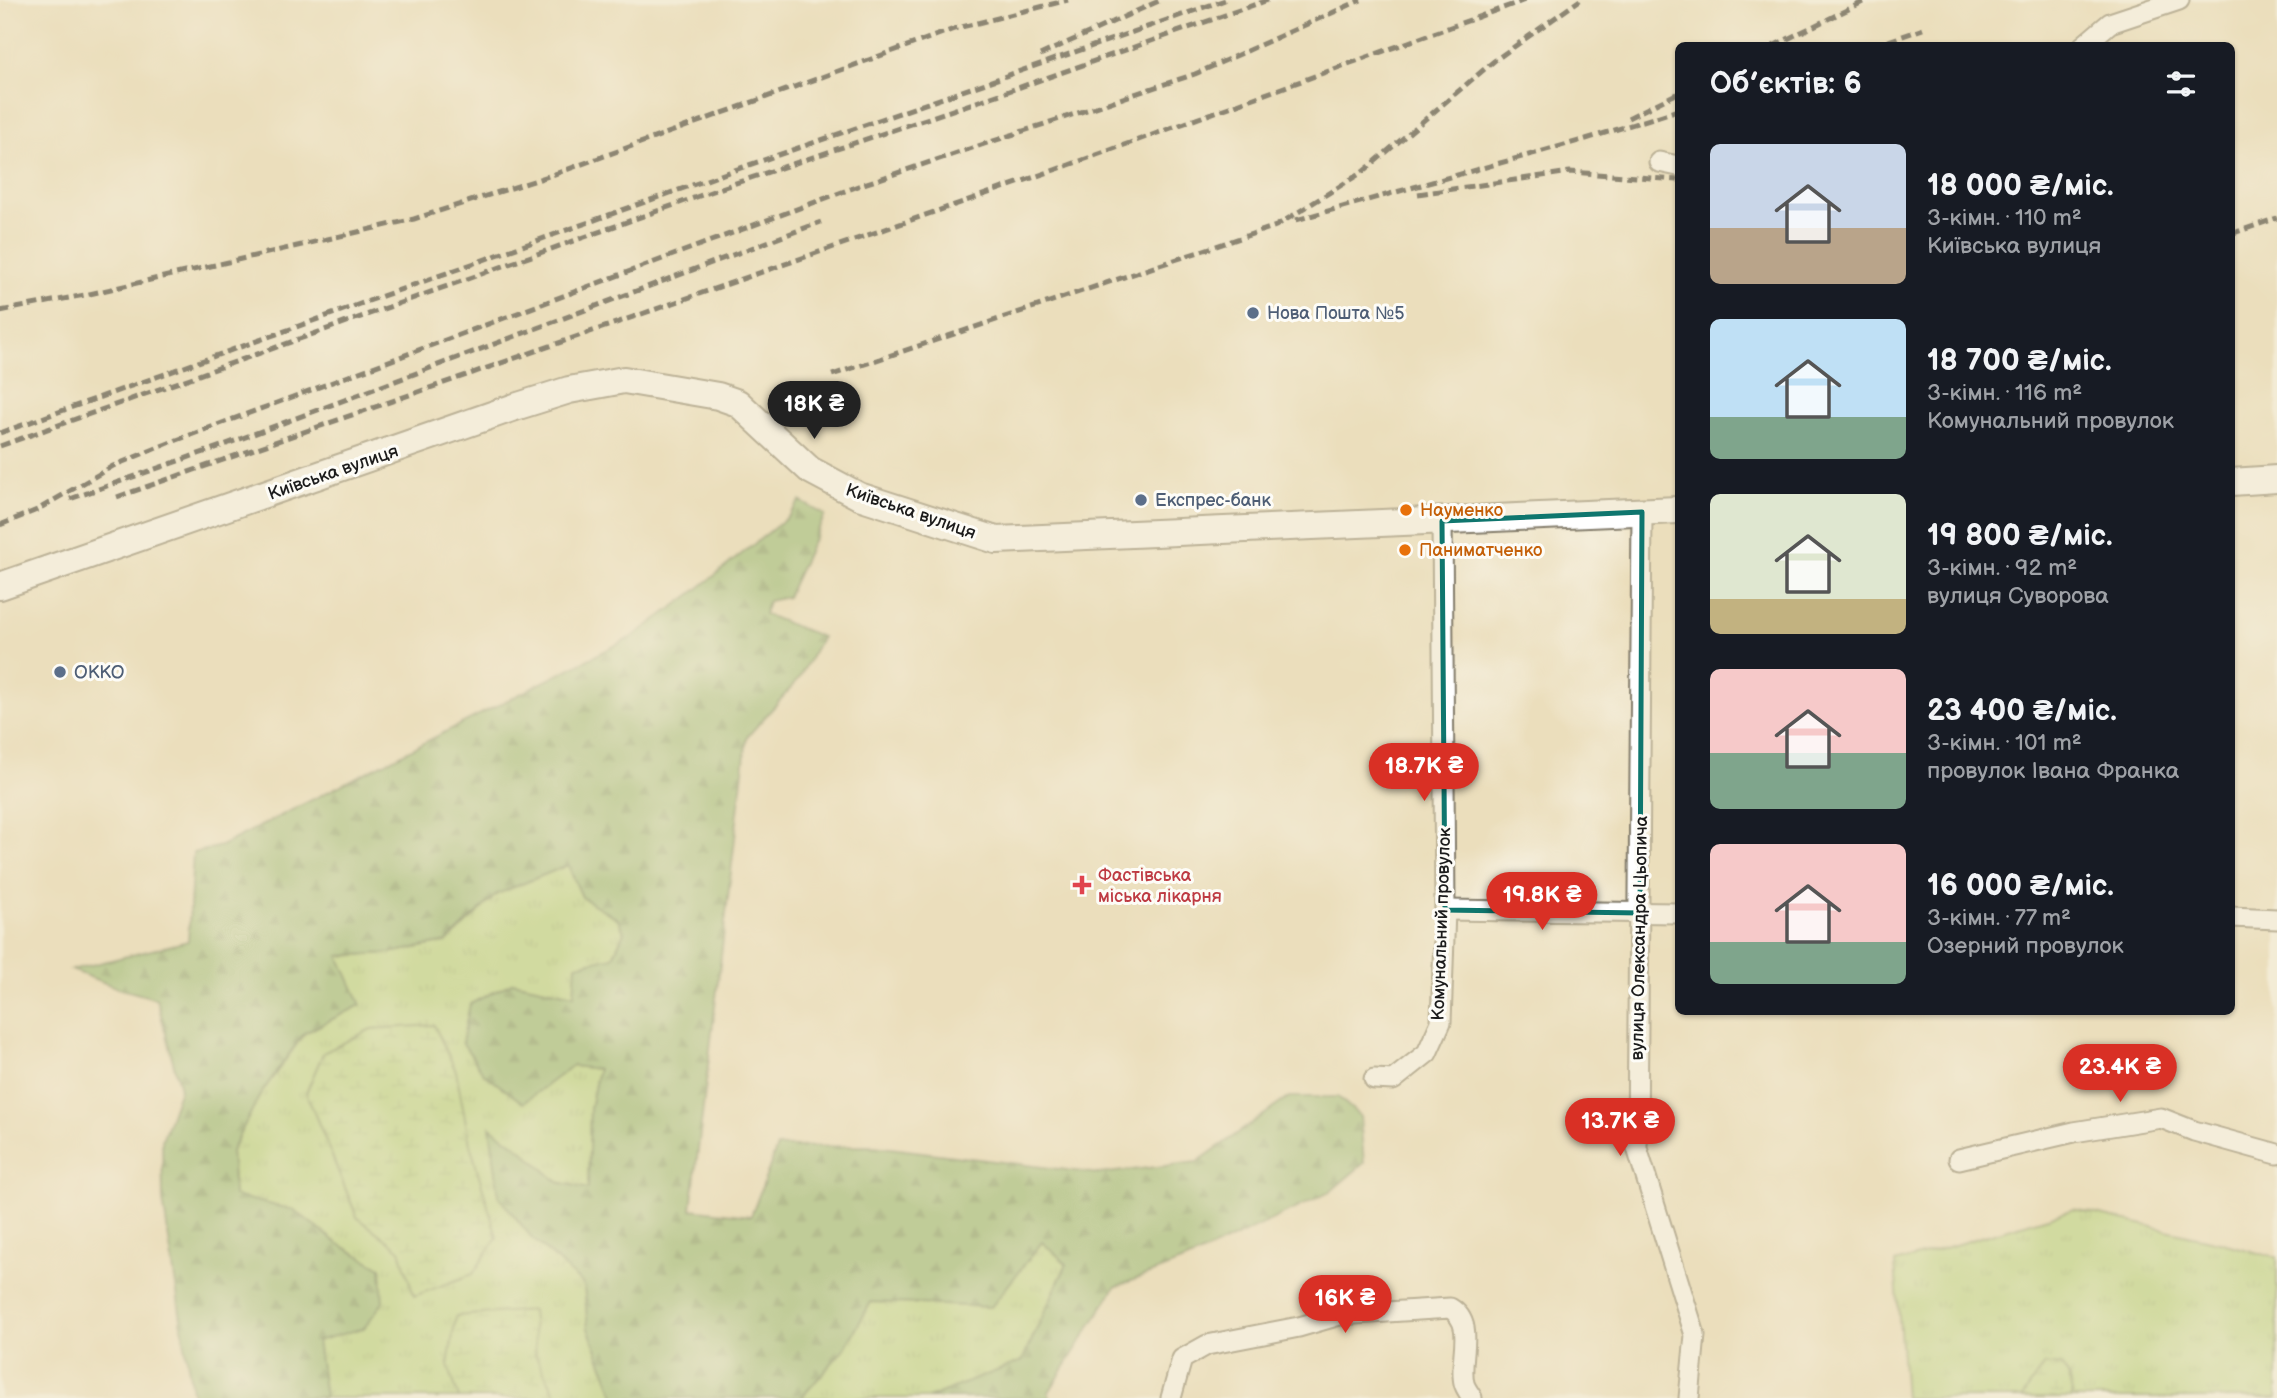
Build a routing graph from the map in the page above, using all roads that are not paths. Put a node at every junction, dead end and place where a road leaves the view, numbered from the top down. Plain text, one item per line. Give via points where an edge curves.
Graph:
1 (2179, 0) edge
2 (2088, 42) edge
3 (2277, 479) edge
4 (2235, 482) edge
5 (1675, 510) edge
6 (1642, 512) junction
7 (1442, 520) junction
8 (0, 586) edge
9 (1445, 910) junction
10 (1640, 913) junction
11 (1675, 913) edge
12 (2235, 917) edge
13 (2277, 919) edge
14 (1374, 1079) dead end
15 (2277, 1154) edge
16 (1959, 1159) dead end
17 (1171, 1398) edge
18 (1472, 1398) edge
19 (1689, 1398) edge

1 - 2 street via 2110,23
3 - 4 main road
5 - 6 main road, Київська вулиця
6 - 7 main road, Київська вулиця
6 - 10 street, вулиця Олександра Цьопича
7 - 8 main road, Київська вулиця via 996,540 859,496 810,470 737,403 624,380 569,390 515,407
7 - 9 street, Комунальний провулок
9 - 10 street
9 - 14 street, Комунальний провулок via 1441,1022 1427,1053 1392,1080
10 - 11 street
10 - 19 street, вулиця Олександра Цьопича via 1637,1148 1696,1335
12 - 13 street
15 - 16 street via 2161,1118 2074,1132
17 - 18 street via 1182,1359 1207,1345 1340,1315 1450,1308 1465,1324 1464,1384

